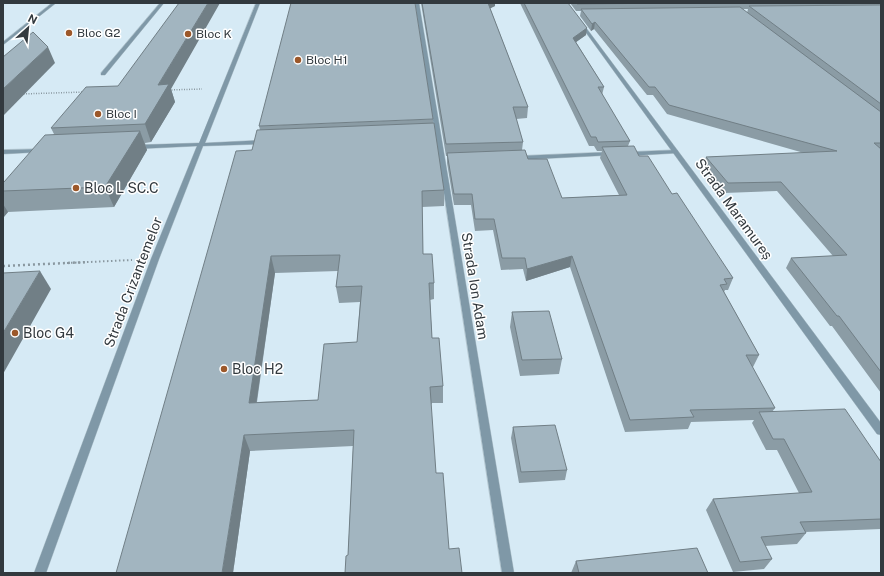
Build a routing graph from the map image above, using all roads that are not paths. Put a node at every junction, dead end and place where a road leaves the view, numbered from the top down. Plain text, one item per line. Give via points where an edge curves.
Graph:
1 (54, 3) edge
2 (162, 3) edge
3 (258, 3) edge
4 (417, 3) edge
5 (575, 14) edge
6 (3, 44) edge
7 (103, 74) dead end
8 (272, 141) edge
9 (201, 144) junction
10 (130, 147) edge
11 (50, 150) edge
12 (3, 152) edge
13 (676, 152) junction
14 (512, 158) edge
15 (881, 431) edge
16 (40, 573) edge
17 (508, 573) edge

1 - 6 street
2 - 7 street
3 - 9 street, Strada Crizantemelor
4 - 17 street, Strada Ion Adam via 434,135 446,160
5 - 13 street, Strada Maramureș
8 - 9 street
9 - 10 street
9 - 16 street, Strada Crizantemelor via 155,260
11 - 12 street
13 - 14 street
13 - 15 street, Strada Maramureș

